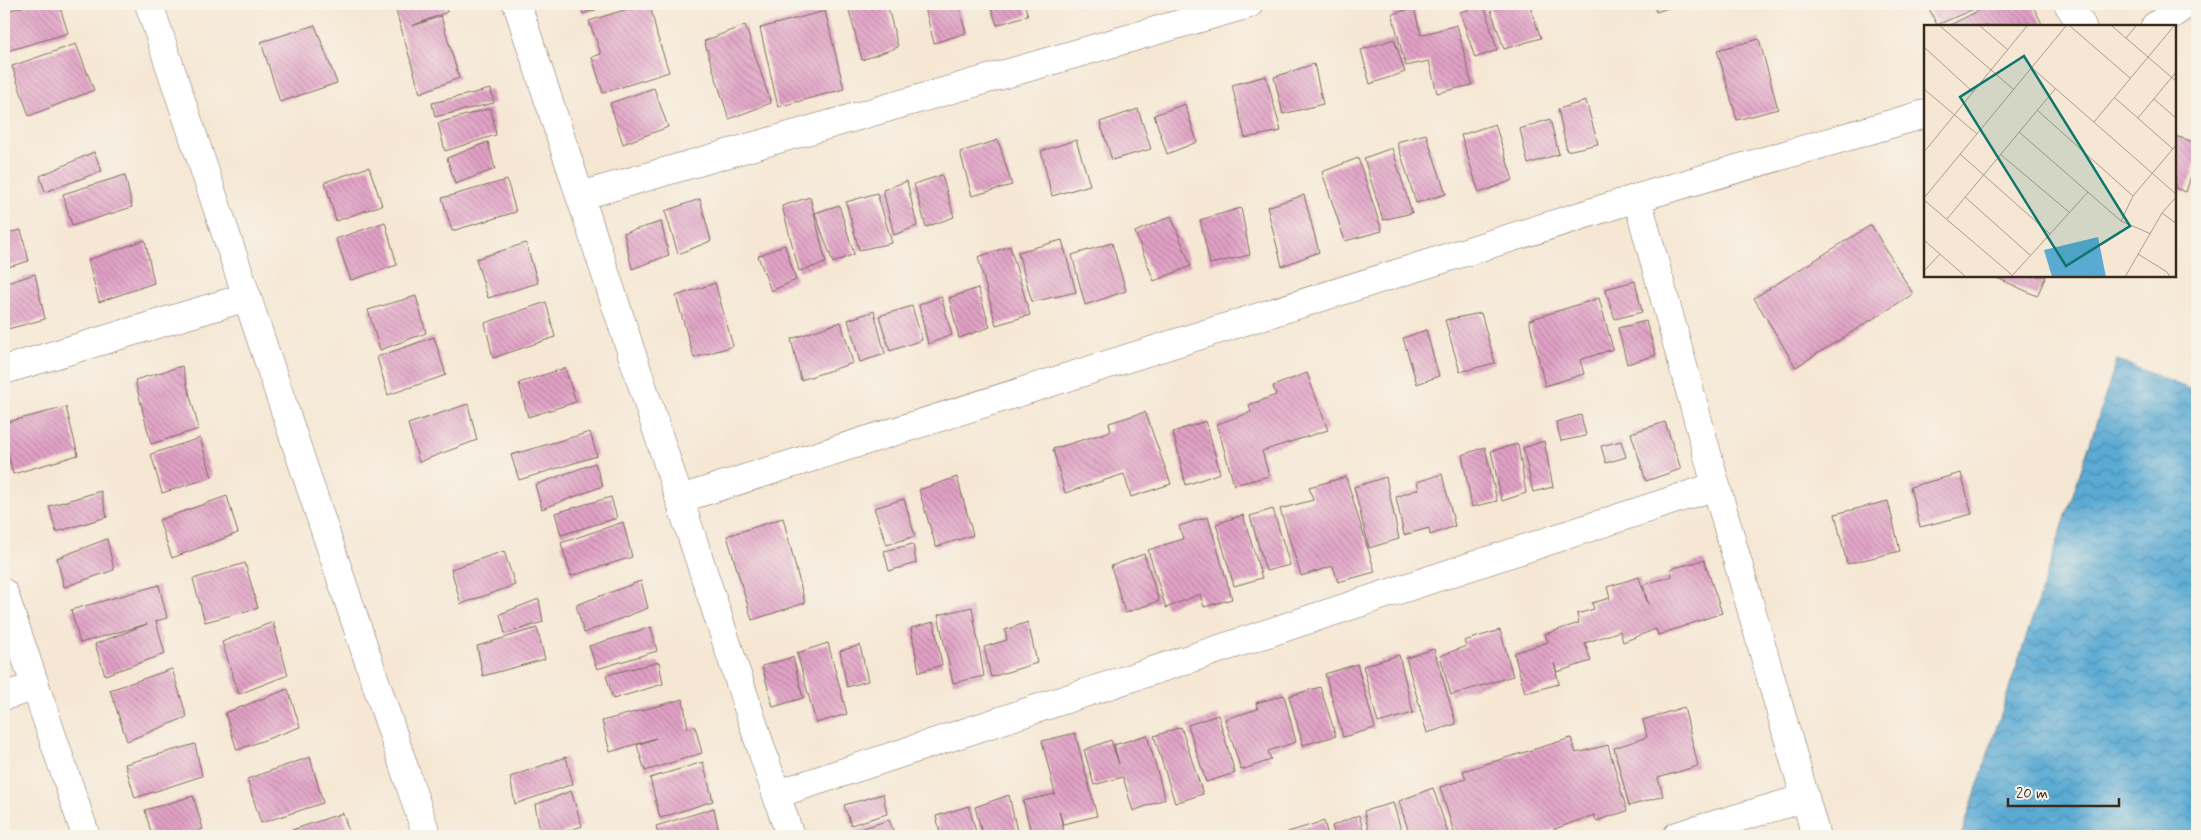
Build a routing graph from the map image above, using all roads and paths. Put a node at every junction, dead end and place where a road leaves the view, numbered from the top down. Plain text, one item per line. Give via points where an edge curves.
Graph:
1 (149, 4) edge
2 (517, 4) edge
3 (1249, 4) edge
4 (2068, 4) edge
5 (2186, 4) edge
6 (2081, 25) edge
7 (2156, 25) edge
8 (1924, 114) edge
9 (580, 196) junction
10 (1637, 198) junction
11 (247, 297) junction
12 (4, 370) edge
13 (1716, 486) junction
14 (680, 499) junction
15 (4, 593) edge
16 (35, 687) junction
17 (4, 696) edge
18 (777, 794) junction
19 (1805, 798) junction
20 (86, 836) edge
21 (427, 836) edge
22 (790, 836) edge
23 (1677, 836) edge
24 (1816, 836) edge

1 - 11 street
2 - 9 street
3 - 9 street
4 - 6 street
5 - 7 street
8 - 10 street
9 - 14 street
10 - 13 street
10 - 14 street
11 - 12 street
11 - 21 street
13 - 18 street
13 - 19 street
14 - 18 street
15 - 16 street
16 - 17 street
16 - 20 street
18 - 22 street
19 - 23 street
19 - 24 street

